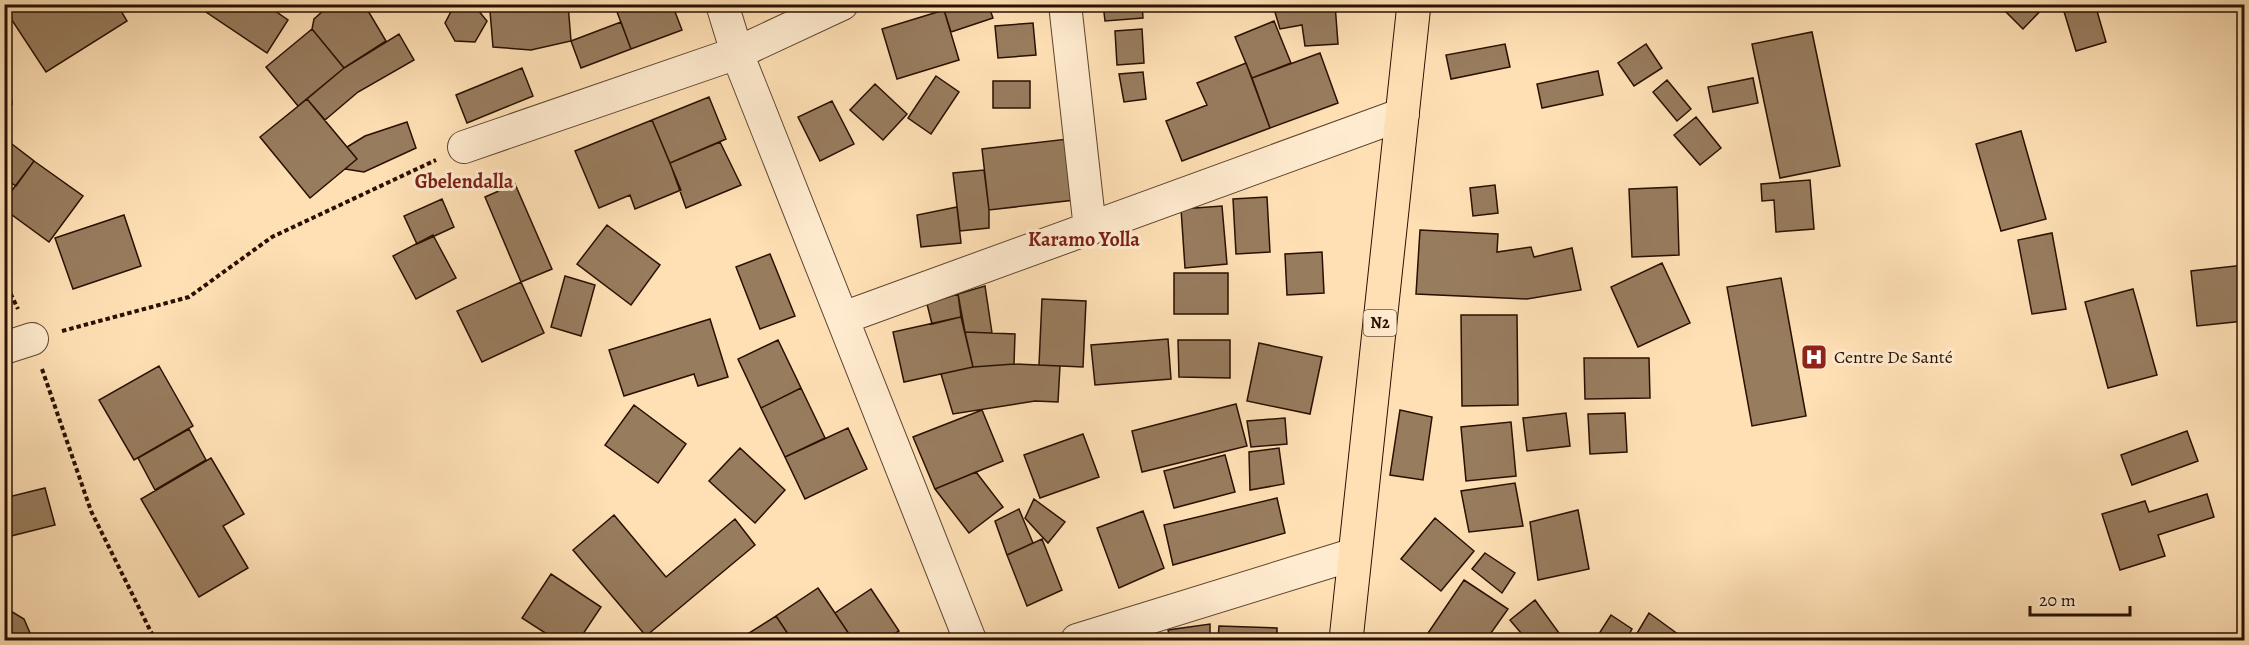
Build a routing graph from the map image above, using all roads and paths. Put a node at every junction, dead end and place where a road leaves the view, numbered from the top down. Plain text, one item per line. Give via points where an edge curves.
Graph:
1 (722, 4) edge
2 (842, 4) edge
3 (1065, 4) edge
4 (1414, 4) edge
5 (737, 53) junction
6 (1403, 114) junction
7 (464, 147) joint
8 (1090, 229) junction
9 (4, 280) edge
10 (843, 318) junction
11 (18, 343) edge
12 (1355, 554) junction
13 (155, 640) edge
14 (970, 640) edge
15 (1077, 640) edge
16 (1346, 640) edge

1 - 5 street
2 - 5 street
3 - 8 street
4 - 6 highway, N2
5 - 7 street
5 - 10 street
6 - 8 street
6 - 12 highway, N2
7 - 11 path via 272,237 189,297
8 - 10 street
9 - 11 path
10 - 14 street
11 - 13 path via 91,512
12 - 15 street
12 - 16 highway, N2

